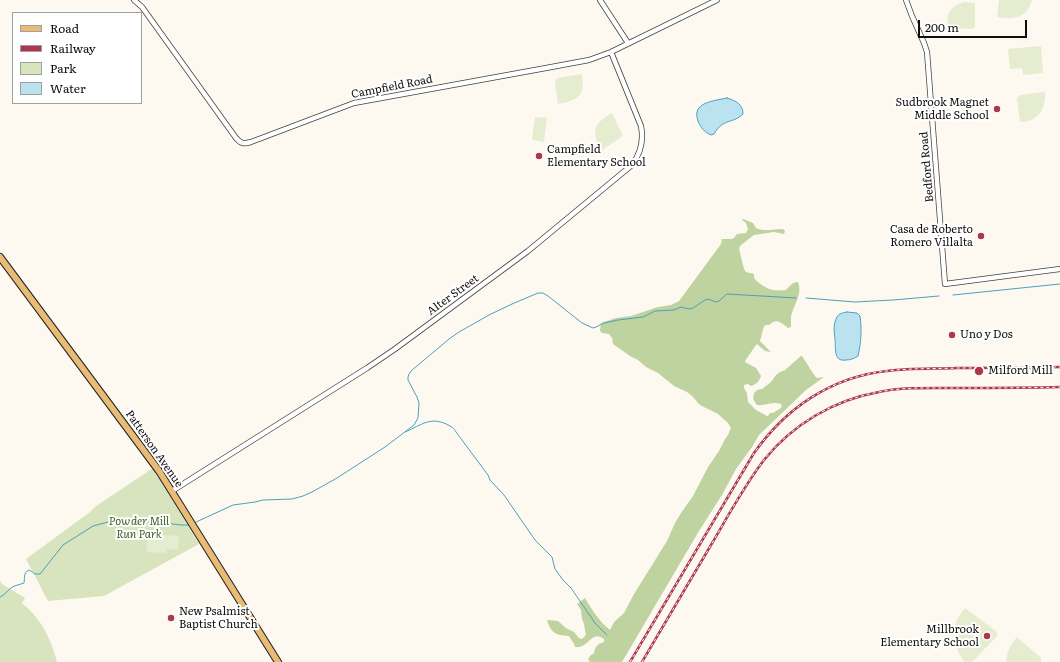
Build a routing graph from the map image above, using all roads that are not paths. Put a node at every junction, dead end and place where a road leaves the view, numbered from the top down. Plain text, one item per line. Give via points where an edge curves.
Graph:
1 (134, 0) edge
2 (600, 0) edge
3 (717, 0) edge
4 (906, 0) edge
5 (628, 43) junction
6 (611, 52) junction
7 (0, 257) edge
8 (1060, 269) edge
9 (172, 491) junction
10 (278, 662) edge

1 - 6 street, Campfield Road via 142,7 236,138 244,144 354,102 580,62
2 - 5 street
3 - 5 street, Campfield Road
4 - 8 street, Bedford Road via 927,52 945,284
5 - 6 street, Campfield Road
6 - 9 street, Alter Street via 641,126 641,148 632,165 528,251 395,349
7 - 9 main road, Patterson Avenue
9 - 10 main road, Patterson Avenue

